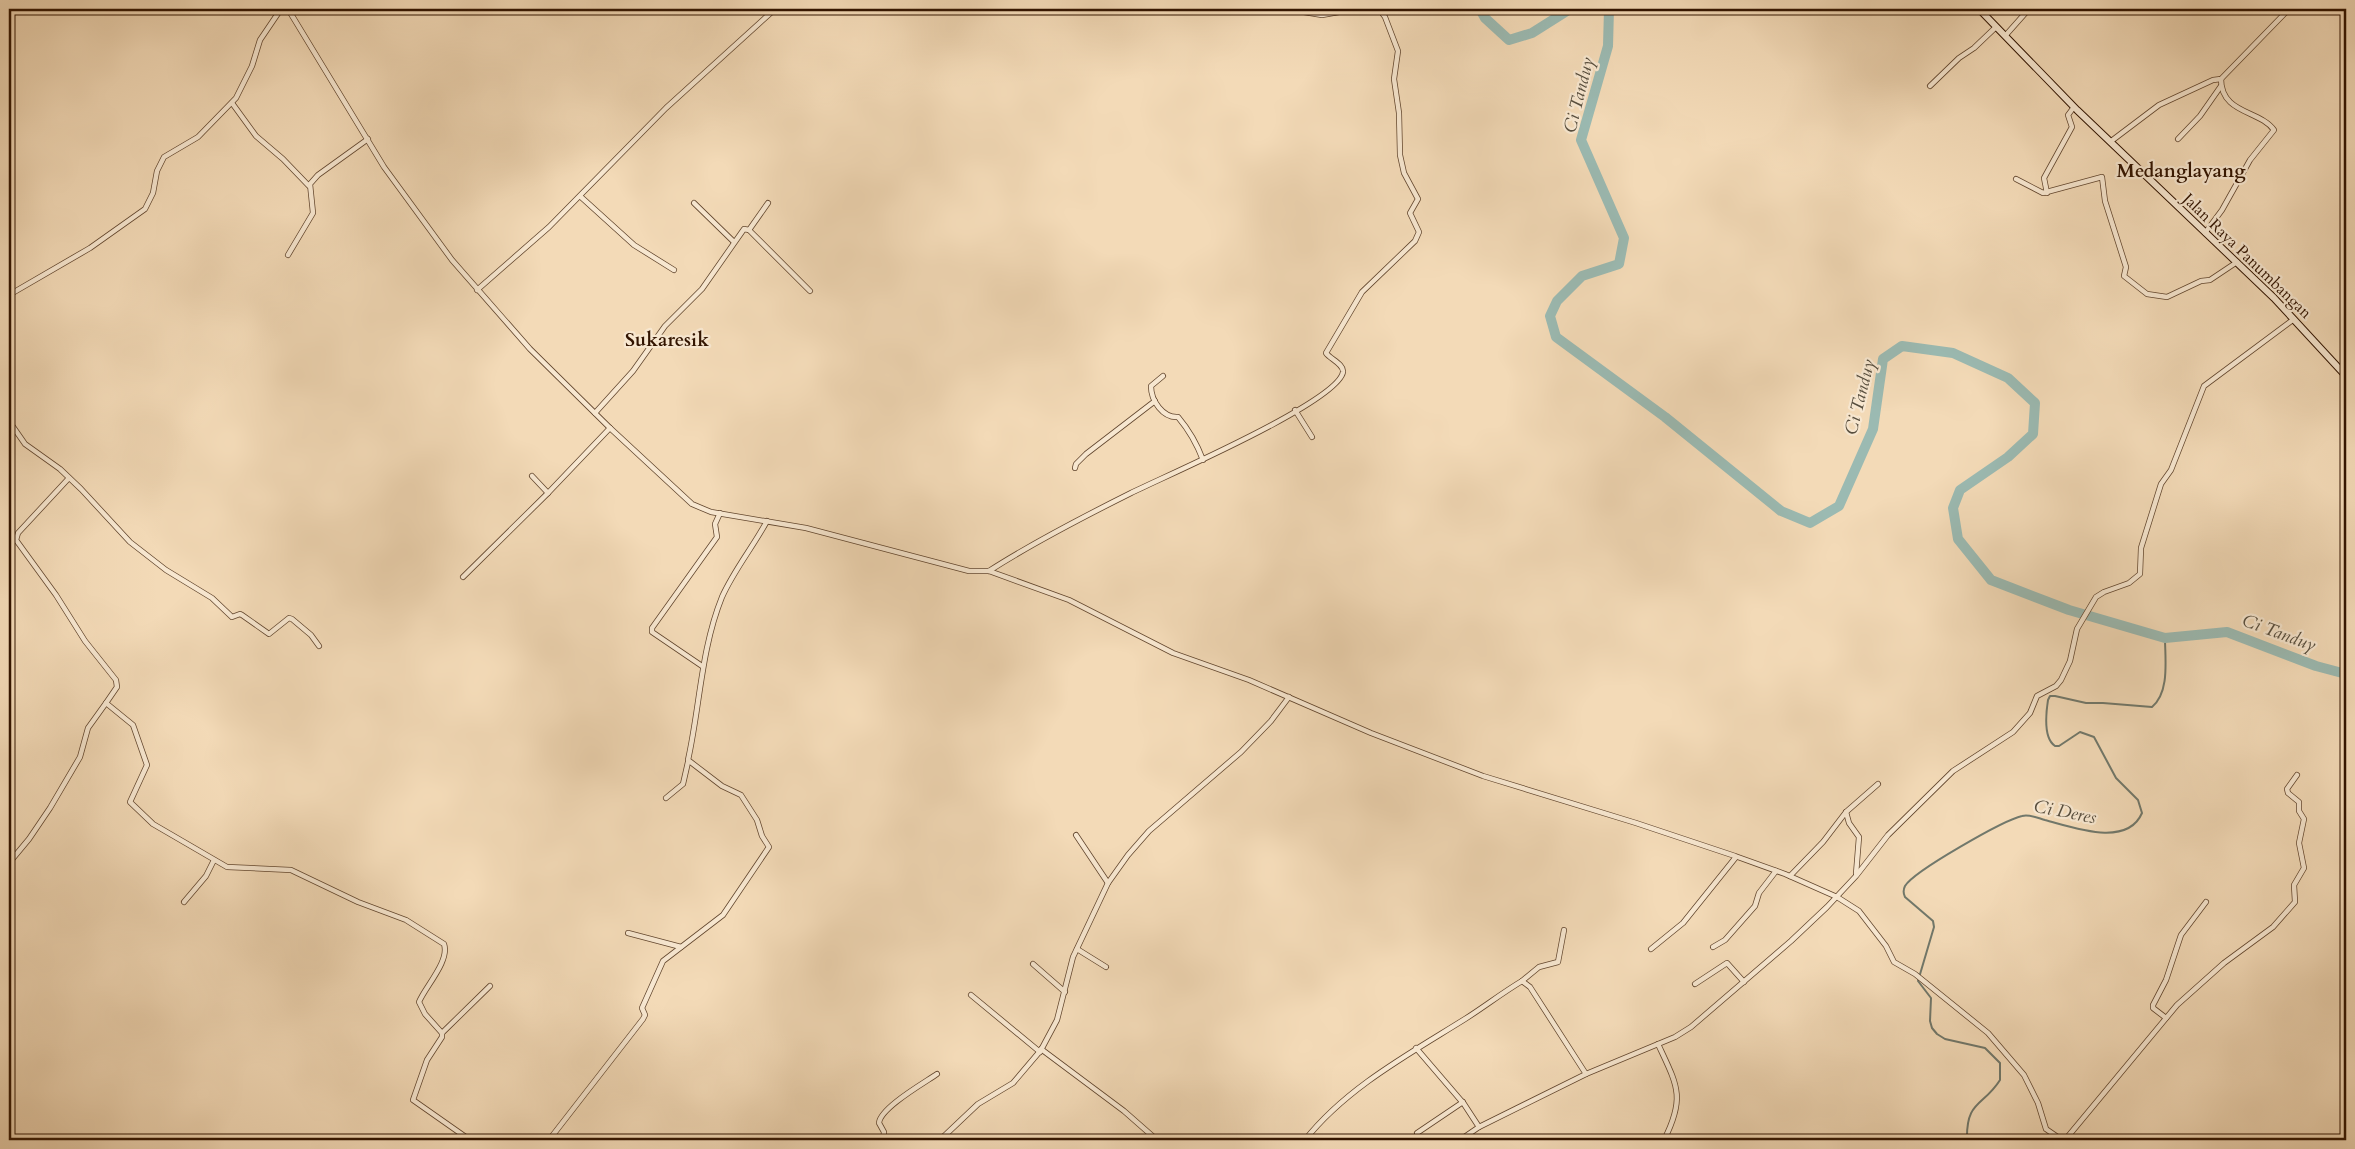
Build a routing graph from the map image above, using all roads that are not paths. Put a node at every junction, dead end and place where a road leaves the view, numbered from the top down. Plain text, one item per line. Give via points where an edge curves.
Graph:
1 (281, 9) edge
2 (288, 9) edge
3 (775, 9) edge
4 (1286, 9) edge
5 (1356, 9) edge
6 (1379, 9) edge
7 (1979, 9) edge
8 (2029, 9) edge
9 (2289, 9) edge
10 (1996, 27) junction
11 (2005, 36) junction
12 (2221, 79) junction
13 (1930, 86) dead end
14 (2221, 86) junction
15 (232, 103) junction
16 (2074, 107) junction
17 (368, 139) junction
18 (2178, 139) dead end
19 (2110, 142) junction
20 (2016, 179) dead end
21 (309, 186) junction
22 (2046, 193) junction
23 (581, 197) junction
24 (694, 203) dead end
25 (768, 203) dead end
26 (749, 230) junction
27 (2205, 233) junction
28 (734, 242) junction
29 (288, 255) dead end
30 (2236, 262) junction
31 (674, 270) dead end
32 (476, 290) junction
33 (810, 291) dead end
34 (9, 295) edge
35 (2294, 319) junction
36 (1163, 376) dead end
37 (2346, 376) edge
38 (1155, 400) junction
39 (1295, 410) junction
40 (595, 413) junction
41 (9, 422) edge
42 (13, 428) junction
43 (610, 428) junction
44 (9, 434) edge
45 (1312, 437) dead end
46 (1203, 460) junction
47 (1075, 468) dead end
48 (532, 476) dead end
49 (69, 478) junction
50 (548, 493) junction
51 (720, 513) junction
52 (767, 522) junction
53 (989, 571) junction
54 (464, 577) dead end
55 (318, 646) dead end
56 (702, 666) junction
57 (1289, 697) junction
58 (106, 704) junction
59 (688, 762) junction
60 (2297, 775) dead end
61 (1878, 784) dead end
62 (666, 798) dead end
63 (1846, 812) junction
64 (1076, 835) dead end
65 (1736, 857) junction
66 (214, 860) junction
67 (9, 862) edge
68 (1776, 870) junction
69 (1790, 876) junction
70 (1856, 876) junction
71 (1108, 883) junction
72 (1837, 897) junction
73 (184, 902) dead end
74 (2206, 902) dead end
75 (1564, 930) dead end
76 (628, 933) dead end
77 (681, 947) junction
78 (1713, 947) dead end
79 (1077, 949) junction
80 (1651, 949) dead end
81 (1033, 964) dead end
82 (1106, 967) dead end
83 (1522, 981) junction
84 (1744, 982) junction
85 (1695, 984) dead end
86 (490, 986) dead end
87 (1065, 992) junction
88 (972, 994) dead end
89 (2166, 1018) junction
90 (442, 1033) junction
91 (1658, 1044) junction
92 (1416, 1048) junction
93 (1041, 1050) junction
94 (937, 1074) dead end
95 (1586, 1074) junction
96 (1463, 1102) junction
97 (1479, 1127) junction
98 (1417, 1133) dead end
99 (470, 1140) edge
100 (549, 1140) edge
101 (883, 1140) edge
102 (940, 1140) edge
103 (1157, 1140) edge
104 (1305, 1140) edge
105 (1460, 1140) edge
106 (1664, 1140) edge
107 (2063, 1140) edge

1 - 15 street via 260,40 252,66
2 - 17 street
3 - 23 street via 666,108
4 - 5 street via 1322,15
6 - 39 street via 1398,51 1394,79 1400,121 1400,155 1404,173 1417,194 1410,213 1419,232 1362,292 1326,353 1343,369 1340,377 1327,390
7 - 10 main road, Jalan Raya Panumbangan
8 - 11 street
9 - 12 street
10 - 11 main road, Jalan Raya Panumbangan
10 - 13 street via 1953,62
11 - 16 main road, Jalan Raya Panumbangan
12 - 14 street
12 - 19 street via 2159,105
14 - 18 street via 2200,116
14 - 27 street via 2229,101 2274,130 2250,160
15 - 21 street via 256,136
15 - 34 street via 198,137 164,157 150,199 140,213 90,248
16 - 19 main road, Jalan Raya Panumbangan
16 - 22 street via 2068,114 2072,127 2044,178
17 - 21 street via 318,175
17 - 32 street via 400,190
19 - 27 main road, Jalan Raya Panumbangan
20 - 22 street via 2036,192
21 - 29 street via 313,213
22 - 30 street via 2102,177 2105,201 2126,267 2124,276 2147,294 2158,297 2174,294 2191,284 2210,280
23 - 31 street via 634,245
23 - 32 street
24 - 28 street
25 - 26 street
26 - 28 street via 744,229
26 - 33 street
27 - 30 main road, Jalan Raya Panumbangan
28 - 40 street via 702,289 665,326 633,371
30 - 35 main road, Jalan Raya Panumbangan
32 - 40 street
35 - 37 main road, Jalan Raya Panumbangan
35 - 70 street via 2204,386 2171,470 2161,484 2141,548 2140,574 2129,583 2096,597 2077,629 2070,662 2056,686 2037,696 2030,713 2012,732 1953,771 1888,835
36 - 38 street via 1151,386
38 - 46 street via 1165,414 1180,419
38 - 47 street via 1086,454
39 - 45 street
39 - 46 street
40 - 43 street
41 - 42 street
42 - 44 street
42 - 49 street via 25,444
43 - 50 street
43 - 51 street via 692,504
46 - 53 street via 1124,496 1021,550
48 - 50 street
49 - 55 street via 141,552 212,598 232,617 241,614 269,634 282,622 292,619
49 - 58 street via 18,533 16,540 85,641 116,680 117,687
50 - 54 street
51 - 52 street
51 - 56 street via 715,524 717,537 652,628 652,632
52 - 53 street via 806,528 969,571
52 - 56 street via 729,582
53 - 57 street via 1069,600 1172,653
56 - 59 street
57 - 65 street via 1363,730 1483,776
57 - 71 street via 1241,752 1149,831
58 - 66 street via 133,725 147,765 130,802 152,824
58 - 67 street via 89,726 80,757 50,808
59 - 62 street via 683,784
59 - 77 street via 741,795 769,846 731,905
60 - 89 street via 2287,789 2298,802 2304,818 2299,843 2304,868 2294,885 2294,902 2273,927 2194,988
61 - 63 street
63 - 69 street
63 - 70 street via 1858,837
64 - 71 street
65 - 68 street
65 - 80 street via 1683,923
66 - 73 street via 206,876
66 - 90 street via 231,868 294,872 406,920 444,944 446,949 440,965 419,1002
68 - 69 street
68 - 78 street via 1759,893 1755,906 1732,932
69 - 72 street
70 - 72 street
71 - 79 street
72 - 84 street
72 - 107 street via 1859,911 1894,962 1915,974 1978,1023 2024,1075 2046,1128
74 - 89 street via 2181,935 2166,980 2153,1005
75 - 83 street via 1558,962 1539,967
76 - 77 street
77 - 100 street via 663,961 642,1008 643,1019
79 - 82 street
79 - 87 street
81 - 87 street
83 - 92 street
83 - 95 street via 1530,987
84 - 85 street via 1727,963
84 - 91 street via 1691,1027
86 - 90 street
87 - 93 street via 1054,1028
88 - 93 street
89 - 107 street
90 - 99 street via 422,1072 413,1100
91 - 95 street
91 - 106 street via 1678,1094 1676,1113
92 - 96 street
92 - 104 street via 1340,1104
93 - 102 street via 1012,1083 978,1104
93 - 103 street via 1124,1110
94 - 101 street via 904,1094 880,1118
95 - 97 street
96 - 97 street
96 - 98 street
97 - 105 street

